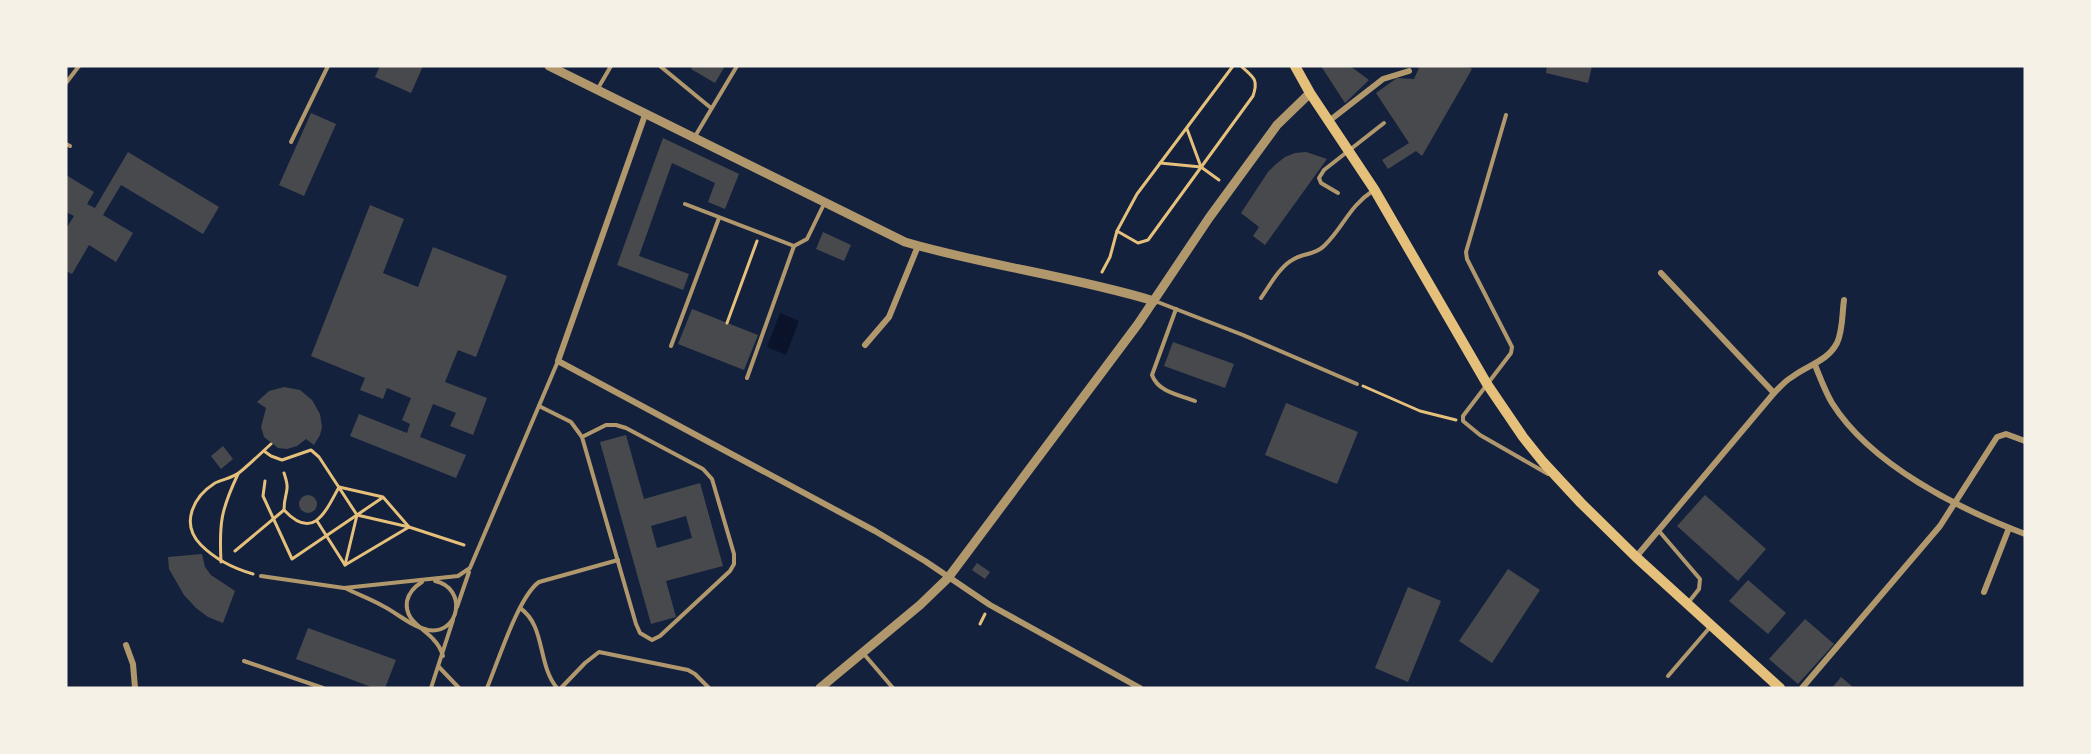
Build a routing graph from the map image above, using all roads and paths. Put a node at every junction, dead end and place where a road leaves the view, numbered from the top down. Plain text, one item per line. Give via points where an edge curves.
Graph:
1 (79, 66) edge
2 (328, 66) edge
3 (549, 66) edge
4 (611, 66) edge
5 (660, 66) edge
6 (737, 66) edge
7 (1233, 66) edge
8 (1241, 66) edge
9 (1295, 66) edge
10 (1409, 71) dead end
11 (66, 83) edge
12 (597, 91) junction
13 (1310, 93) junction
14 (711, 108) junction
15 (645, 115) junction
16 (1506, 115) dead end
17 (1329, 121) junction
18 (1384, 123) dead end
19 (1186, 128) junction
20 (693, 138) junction
21 (291, 142) dead end
22 (1348, 150) junction
23 (1160, 163) junction
24 (1201, 166) junction
25 (1219, 180) dead end
26 (1374, 189) junction
27 (1338, 193) dead end
28 (685, 204) dead end
29 (824, 204) junction
30 (719, 218) junction
31 (1117, 231) junction
32 (760, 234) junction
33 (794, 246) junction
34 (918, 246) junction
35 (1102, 272) dead end
36 (1661, 273) dead end
37 (1261, 298) dead end
38 (1844, 300) dead end
39 (1154, 301) junction
40 (1176, 309) junction
41 (727, 323) dead end
42 (865, 345) dead end
43 (671, 346) dead end
44 (558, 361) junction
45 (1815, 365) junction
46 (747, 378) dead end
47 (1357, 384) joint
48 (1487, 384) junction
49 (1774, 393) junction
50 (1195, 401) dead end
51 (539, 406) junction
52 (1463, 422) junction
53 (582, 437) junction
54 (2025, 441) edge
55 (271, 444) dead end
56 (264, 451) junction
57 (284, 473) dead end
58 (238, 474) junction
59 (265, 481) dead end
60 (1559, 481) junction
61 (339, 487) junction
62 (383, 497) junction
63 (1957, 503) junction
64 (284, 510) junction
65 (357, 515) junction
66 (274, 519) junction
67 (317, 521) junction
68 (409, 527) junction
69 (2009, 528) junction
70 (1659, 531) junction
71 (2025, 534) edge
72 (326, 536) junction
73 (464, 545) dead end
74 (235, 551) dead end
75 (1636, 556) junction
76 (618, 560) junction
77 (221, 562) junction
78 (345, 565) junction
79 (470, 568) junction
80 (261, 576) joint
81 (948, 578) junction
82 (428, 580) junction
83 (344, 588) junction
84 (1984, 592) dead end
85 (1688, 604) junction
86 (520, 608) junction
87 (455, 615) junction
88 (1711, 625) junction
89 (418, 626) junction
90 (126, 645) dead end
91 (863, 652) junction
92 (443, 656) junction
93 (244, 661) dead end
94 (439, 667) junction
95 (1668, 676) dead end
96 (135, 688) edge
97 (323, 688) edge
98 (431, 688) edge
99 (459, 688) edge
100 (487, 688) edge
101 (559, 688) edge
102 (708, 688) edge
103 (820, 688) edge
104 (893, 688) edge
105 (1140, 688) edge
106 (1780, 688) edge
107 (1802, 688) edge

1 - 11 lane
2 - 21 lane
3 - 12 street
4 - 12 lane
5 - 14 lane
6 - 14 lane
7 - 19 path
8 - 24 path via 1257,86
9 - 13 main road
10 - 17 street via 1383,78
12 - 15 street
13 - 17 main road
13 - 39 street via 1277,124
14 - 20 lane
15 - 20 street
15 - 44 street
16 - 48 lane via 1466,252 1512,347 1511,354
17 - 22 main road
18 - 22 lane
19 - 23 path
19 - 24 path
20 - 29 street
22 - 26 main road
22 - 27 lane via 1318,178
23 - 24 path
23 - 31 path
24 - 25 path
24 - 31 path via 1148,240 1138,243
26 - 37 lane via 1353,206 1325,245 1283,267
26 - 48 main road
28 - 30 lane
29 - 33 lane via 807,239
29 - 34 street
30 - 32 lane
30 - 43 lane
31 - 35 path
32 - 33 lane
32 - 41 path
33 - 46 lane
34 - 39 street
34 - 42 street via 890,317
36 - 49 street
38 - 45 street via 1836,344
39 - 40 lane
39 - 81 street
40 - 47 lane
40 - 50 lane via 1152,375 1160,388
44 - 51 lane
44 - 81 street via 875,531
45 - 49 street via 1790,377
45 - 63 street via 1833,405 1874,450 1902,472
47 - 52 path via 1420,411
48 - 52 lane via 1463,416
48 - 60 main road
49 - 70 street
51 - 53 lane via 571,422
51 - 79 lane
52 - 60 lane
53 - 76 lane
53 - 76 lane via 606,425 616,425 703,469 712,479 734,554 730,571 652,639 640,633 636,624
54 - 63 street via 2006,434 1997,437
55 - 56 path
56 - 58 path
56 - 61 path via 282,460 314,451
57 - 64 path via 289,487
58 - 77 path via 220,524
58 - 77 path via 205,491 189,518 196,540
59 - 66 path via 263,496
60 - 75 main road
61 - 62 path
61 - 65 path
61 - 67 path via 324,516
62 - 65 path
62 - 68 path
63 - 69 street
63 - 107 street
64 - 66 path
64 - 67 path via 292,519 309,524
65 - 68 path
65 - 72 path
65 - 78 path
66 - 72 path via 291,559
66 - 74 path
67 - 72 path
68 - 73 path
68 - 78 path
69 - 71 street
69 - 84 street
70 - 75 street
70 - 85 lane via 1700,579 1699,589
72 - 78 path
75 - 85 main road
76 - 86 lane via 538,582
77 - 80 path
79 - 82 lane via 458,576
79 - 87 lane
80 - 83 lane
81 - 91 street
81 - 105 street
82 - 83 lane
82 - 87 lane via 452,590 457,606
82 - 89 lane via 413,588 406,604 407,613
83 - 89 lane
85 - 88 main road
86 - 100 lane
86 - 101 lane via 536,626 544,667
87 - 89 lane via 443,628 426,630
87 - 92 lane
88 - 95 lane
88 - 106 main road
89 - 92 lane via 434,640
90 - 96 street
91 - 103 street
91 - 104 lane
92 - 94 lane
93 - 97 lane
94 - 98 lane
94 - 99 lane
101 - 102 lane via 599,652 688,670

